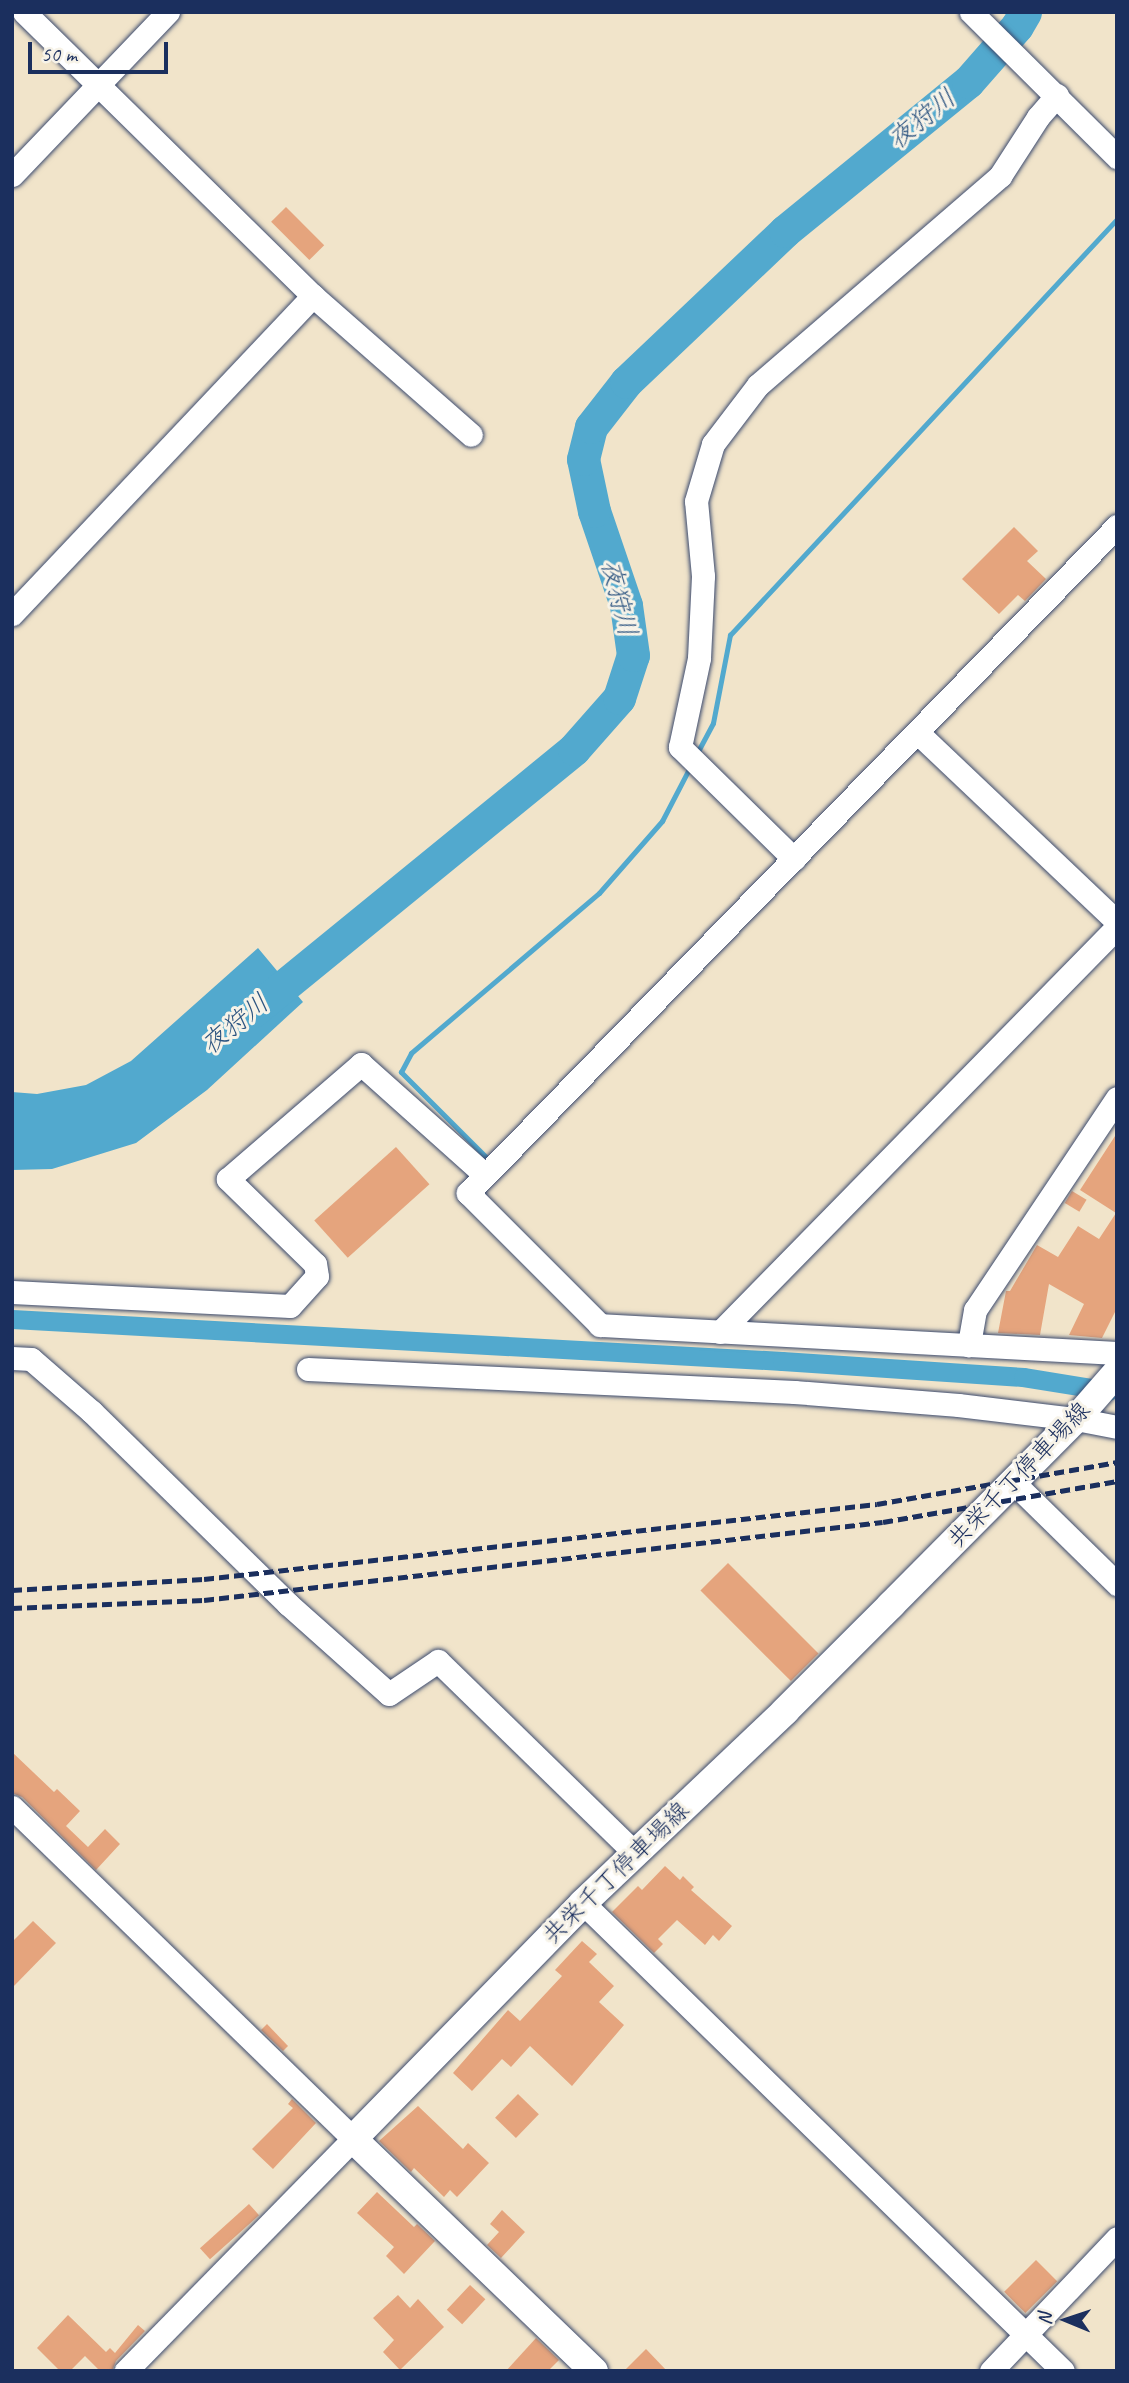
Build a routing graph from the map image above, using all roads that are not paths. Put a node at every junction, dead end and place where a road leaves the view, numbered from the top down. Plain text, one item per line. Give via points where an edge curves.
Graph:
1 (24, 12) edge
2 (168, 12) edge
3 (971, 12) edge
4 (99, 85) junction
5 (1053, 91) junction
6 (1117, 157) edge
7 (12, 175) edge
8 (313, 296) junction
9 (471, 435) dead end
10 (1117, 526) edge
11 (12, 614) edge
12 (918, 733) junction
13 (794, 859) junction
14 (1117, 924) edge
15 (1117, 1098) edge
16 (485, 1175) junction
17 (12, 1292) edge
18 (720, 1332) junction
19 (969, 1345) junction
20 (12, 1358) edge
21 (1115, 1368) edge
22 (308, 1369) dead end
23 (1076, 1419) junction
24 (1117, 1427) edge
25 (1013, 1482) junction
26 (1117, 1584) edge
27 (12, 1807) edge
28 (635, 1853) junction
29 (583, 1903) junction
30 (352, 2139) junction
31 (1117, 2238) edge
32 (1026, 2337) junction
33 (126, 2371) edge
34 (594, 2371) edge
35 (991, 2371) edge
36 (1063, 2371) edge

1 - 4 street
2 - 4 street
3 - 5 street
4 - 7 street
4 - 8 street
5 - 6 street
5 - 13 street via 1000,176 758,385 713,444 696,501 703,576 699,658 680,747
8 - 9 street
8 - 11 street
10 - 12 street
12 - 13 street
12 - 14 street
13 - 16 street
14 - 18 street
15 - 19 street via 975,1310
16 - 17 street via 361,1064 228,1179 315,1264 317,1276 290,1306
16 - 18 street via 468,1193 600,1325
18 - 19 street
19 - 21 street
20 - 28 street via 31,1359 92,1412 288,1605 389,1694 438,1661
21 - 23 main road, 共栄千丁停車場線
22 - 23 street via 742,1389
23 - 24 street
23 - 25 main road, 共栄千丁停車場線
25 - 26 street
25 - 28 main road, 共栄千丁停車場線 via 785,1711
27 - 30 street
28 - 29 main road, 共栄千丁停車場線
29 - 30 main road, 共栄千丁停車場線
29 - 32 street
30 - 33 street
30 - 34 main road
31 - 32 street
32 - 35 street
32 - 36 street

